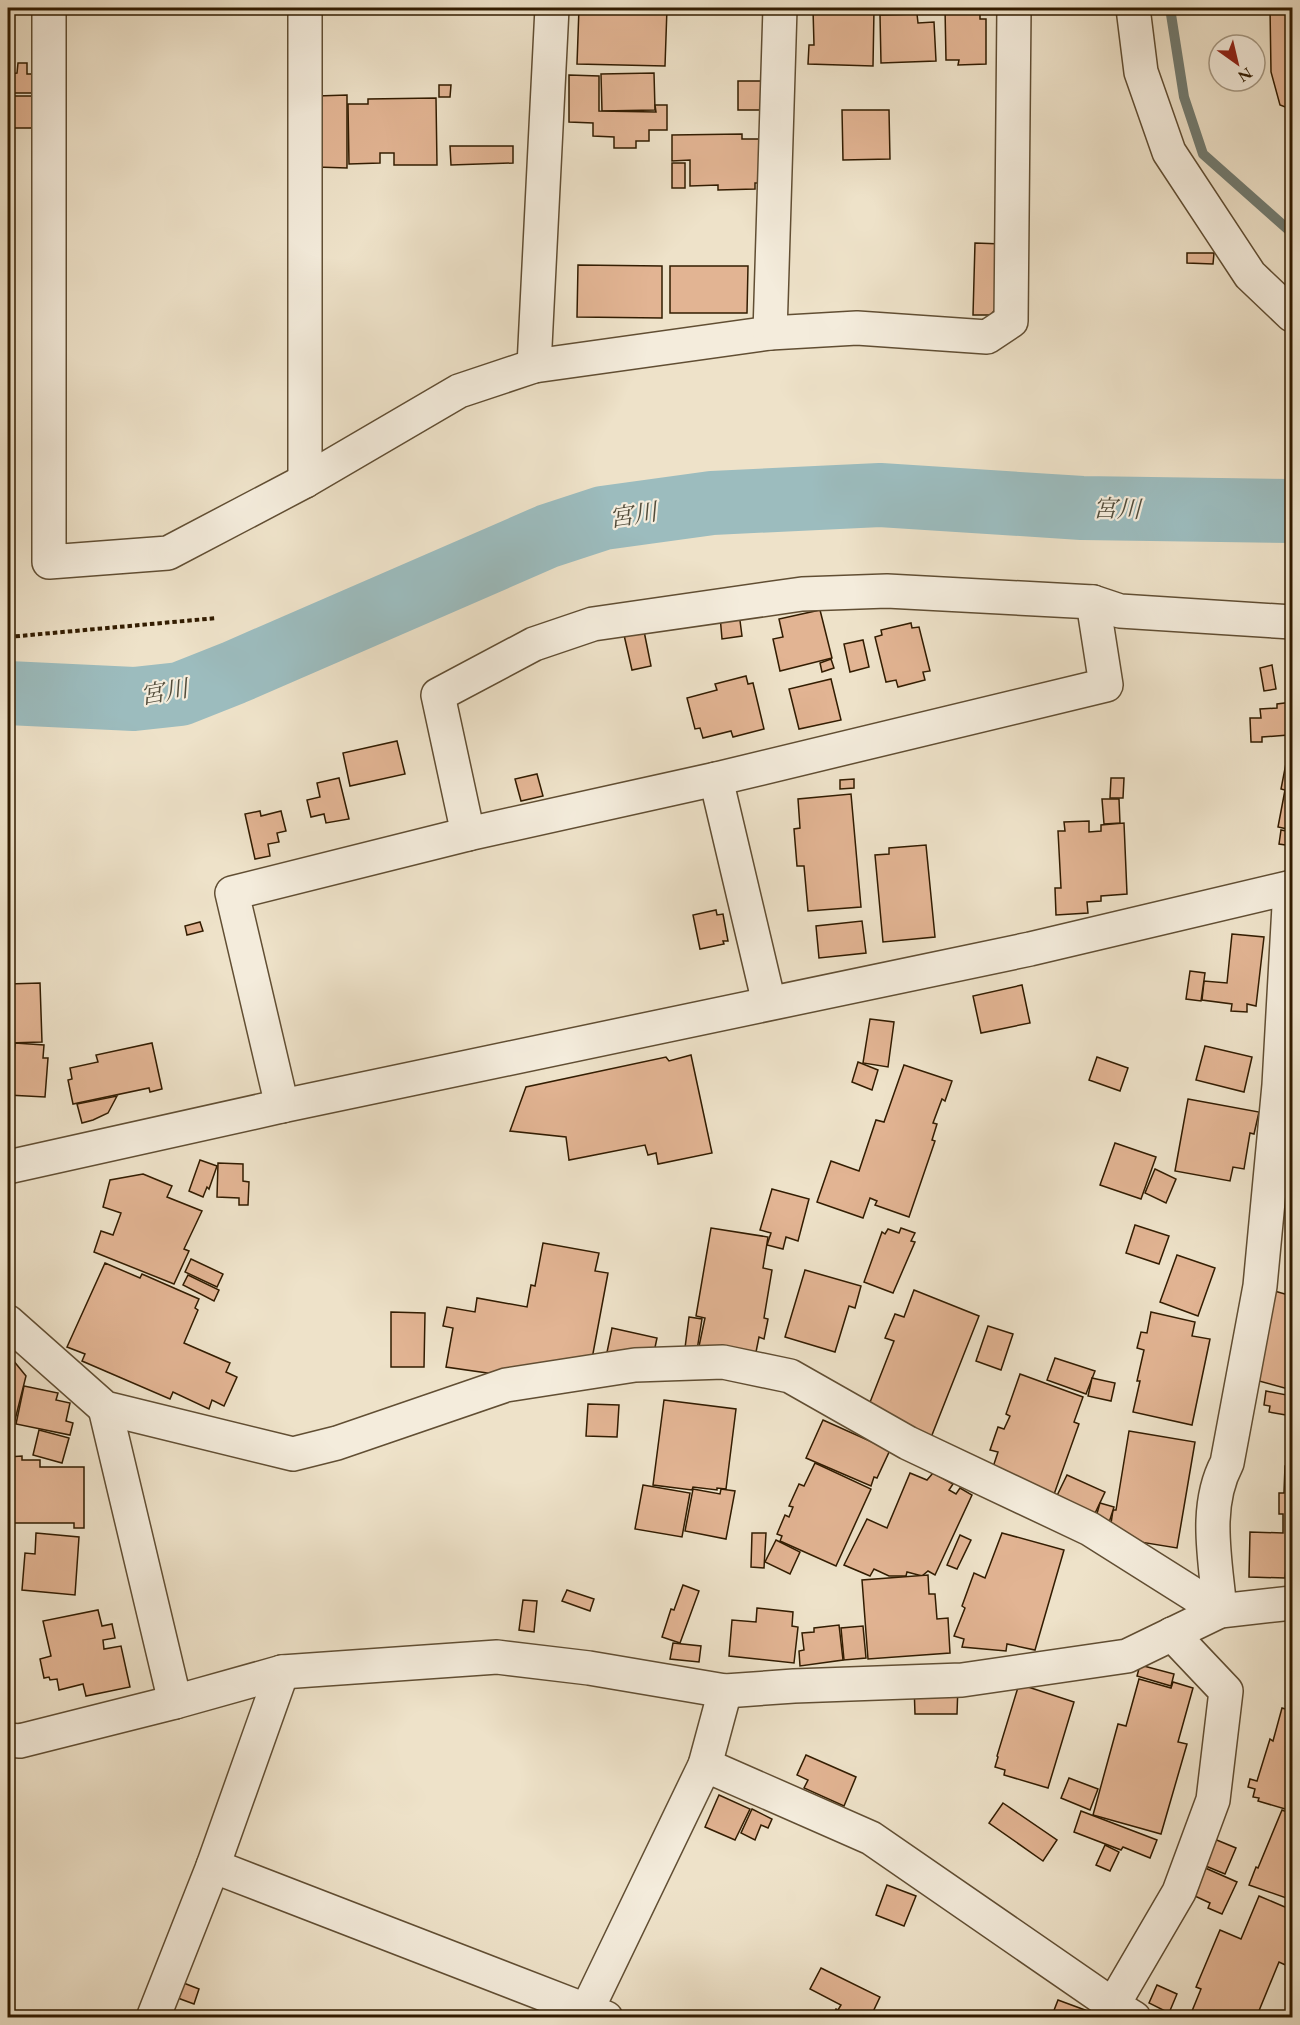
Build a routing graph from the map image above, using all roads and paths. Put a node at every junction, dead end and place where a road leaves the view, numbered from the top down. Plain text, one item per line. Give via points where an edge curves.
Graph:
1 (49, 8) edge
2 (305, 8) edge
3 (552, 8) edge
4 (780, 8) edge
5 (1014, 8) edge
6 (1133, 8) edge
7 (1293, 315) edge
8 (770, 333) junction
9 (534, 366) junction
10 (305, 481) junction
11 (1094, 602) junction
12 (217, 618) dead end
13 (1293, 622) edge
14 (8, 637) edge
15 (717, 779) junction
16 (468, 834) junction
17 (1291, 888) edge
18 (768, 1003) junction
19 (282, 1106) junction
20 (8, 1167) edge
21 (8, 1322) edge
22 (105, 1408) junction
23 (1293, 1603) edge
24 (1220, 1611) junction
25 (1172, 1634) junction
26 (282, 1672) junction
27 (725, 1691) junction
28 (175, 1702) junction
29 (8, 1740) edge
30 (705, 1765) junction
31 (213, 1866) junction
32 (1124, 2011) edge
33 (592, 2015) edge
34 (153, 2018) edge

1 - 10 street via 49,562 168,553
2 - 10 street
3 - 9 street
4 - 8 street
5 - 8 street via 1011,321 987,337 857,328
6 - 7 street via 1141,72 1169,152 1250,275
8 - 9 street
9 - 10 street via 459,391
11 - 13 street via 1120,611
11 - 15 street via 1106,685
11 - 16 street via 887,591 802,594 593,624 534,644 438,695
12 - 14 path
15 - 16 street
15 - 18 street
16 - 19 street via 232,893
17 - 18 street via 1030,949
17 - 24 street via 1279,1084 1260,1286 1227,1463 1220,1476 1212,1518
18 - 19 street
19 - 20 street
21 - 22 street
22 - 24 street via 293,1454 337,1443 506,1385 634,1365 723,1362 790,1376 908,1443 1090,1529
22 - 28 street
23 - 24 street
24 - 25 street
25 - 27 street via 1127,1656 962,1680
25 - 32 street via 1226,1691 1213,1800 1179,1892
26 - 27 street via 497,1657
26 - 28 street
26 - 31 street
27 - 30 street
28 - 29 street via 20,1741
30 - 32 street via 872,1838
30 - 33 street
31 - 33 street
31 - 34 street

